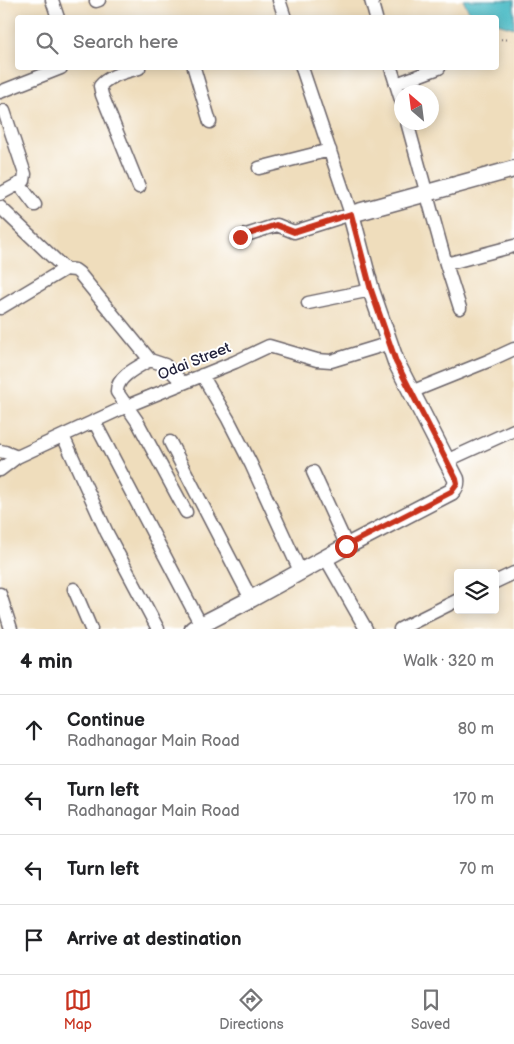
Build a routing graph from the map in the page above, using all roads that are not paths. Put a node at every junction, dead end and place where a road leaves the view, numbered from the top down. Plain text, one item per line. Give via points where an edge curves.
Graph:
1 (52, 0) edge
2 (279, 0) edge
3 (371, 0) edge
4 (57, 15) edge
5 (283, 15) edge
6 (375, 15) edge
7 (56, 70) edge
8 (133, 70) edge
9 (195, 70) edge
10 (303, 70) edge
11 (392, 70) edge
12 (434, 70) edge
13 (396, 84) joint
14 (0, 92) edge
15 (1, 108) edge
16 (210, 122) dead end
17 (409, 130) edge
18 (330, 150) junction
19 (259, 168) dead end
20 (514, 169) edge
21 (19, 184) junction
22 (139, 187) dead end
23 (427, 193) junction
24 (0, 194) edge
25 (34, 204) dead end
26 (0, 207) edge
27 (351, 214) junction
28 (240, 237) dead end
29 (514, 246) edge
30 (446, 264) junction
31 (65, 269) junction
32 (371, 290) junction
33 (308, 304) dead end
34 (0, 308) edge
35 (460, 308) dead end
36 (390, 343) junction
37 (514, 349) edge
38 (150, 360) junction
39 (202, 375) junction
40 (183, 383) junction
41 (411, 392) junction
42 (127, 406) junction
43 (94, 421) junction
44 (514, 430) edge
45 (63, 436) junction
46 (170, 442) dead end
47 (0, 451) edge
48 (17, 457) junction
49 (446, 461) junction
50 (0, 470) edge
51 (313, 472) dead end
52 (186, 512) dead end
53 (346, 546) junction
54 (325, 557) junction
55 (300, 571) junction
56 (514, 573) edge
57 (499, 580) edge
58 (74, 589) dead end
59 (0, 594) edge
60 (251, 599) junction
61 (454, 602) edge
62 (197, 627) edge
63 (12, 629) edge
64 (92, 629) edge
65 (158, 629) edge
66 (366, 629) edge
67 (400, 629) edge

1 - 4 street
2 - 5 street
3 - 6 street
7 - 14 street
8 - 22 street via 112,77 100,86
9 - 16 street
10 - 18 street
11 - 13 street
12 - 13 street
15 - 21 street via 25,174 24,181
17 - 23 street
18 - 19 street
18 - 27 street
20 - 23 street
21 - 24 street
21 - 25 street
23 - 27 street
23 - 30 street
26 - 31 street
27 - 28 street via 294,232 276,225
27 - 32 street
29 - 30 street
30 - 35 street
31 - 34 street
31 - 38 street via 79,272
32 - 33 street
32 - 36 street
36 - 39 street, Odai Street via 331,361 269,346
36 - 41 street
37 - 41 street
38 - 40 street via 165,365
38 - 42 street via 119,382 117,392
39 - 40 street, Odai Street
39 - 55 street via 251,464
40 - 42 street, Odai Street
41 - 49 street
42 - 43 street, Odai Street
42 - 52 street
43 - 45 street, Odai Street
43 - 62 street
44 - 49 street
45 - 48 street, Odai Street
45 - 65 street via 107,533
46 - 60 street
47 - 48 street
48 - 50 street, Odai Street
49 - 53 street via 457,484 451,492
51 - 53 street
53 - 54 street
54 - 55 street
54 - 66 street
55 - 60 street
56 - 57 street
58 - 64 street
59 - 63 street
60 - 62 street
61 - 67 street

